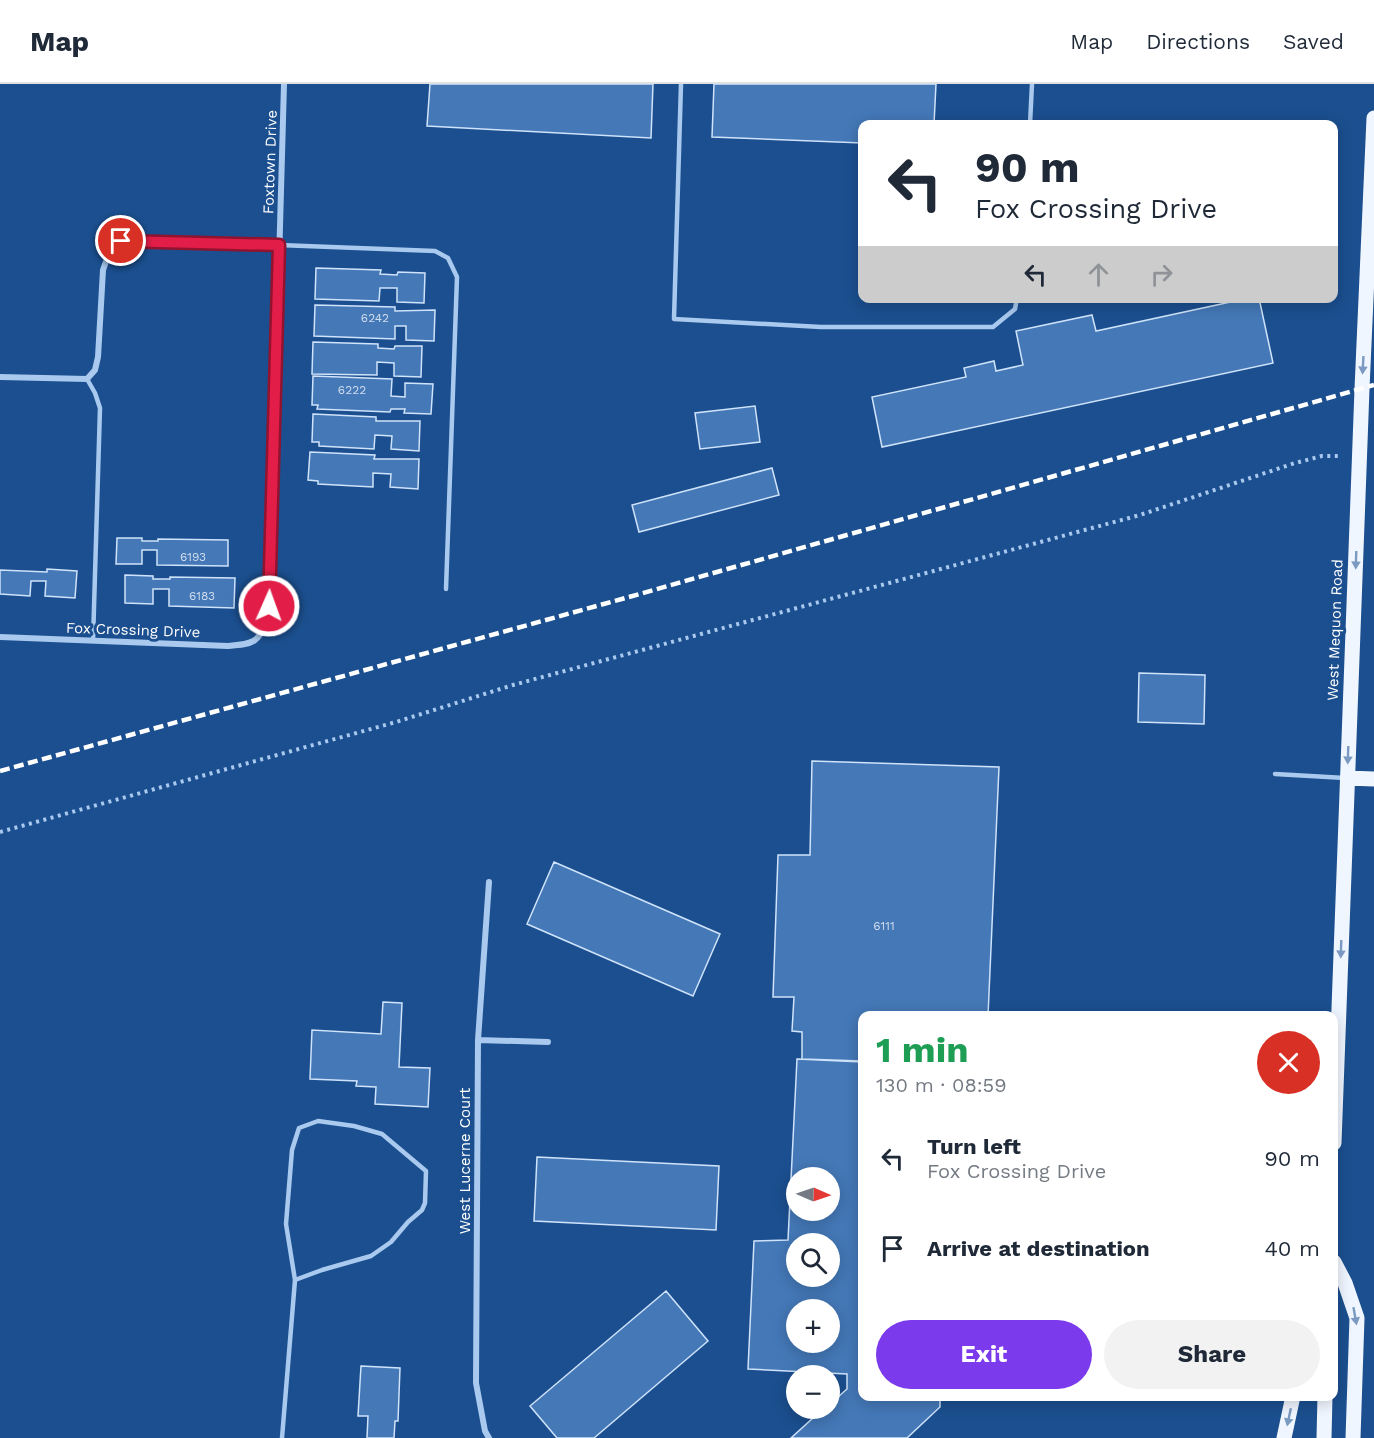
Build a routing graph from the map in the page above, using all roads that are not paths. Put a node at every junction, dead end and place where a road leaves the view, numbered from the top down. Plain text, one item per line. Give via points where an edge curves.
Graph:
1 (284, 84) edge
2 (681, 84) edge
3 (1032, 84) edge
4 (1374, 118) edge
5 (1030, 120) edge
6 (279, 245) junction
7 (1016, 303) edge
8 (0, 377) edge
9 (87, 379) junction
10 (446, 589) dead end
11 (261, 636) joint
12 (0, 637) edge
13 (93, 641) junction
14 (1275, 774) dead end
15 (1347, 778) junction
16 (1374, 779) edge
17 (489, 882) dead end
18 (1338, 1031) edge
19 (478, 1040) junction
20 (548, 1042) dead end
21 (1338, 1270) edge
22 (295, 1280) junction
23 (1292, 1401) edge
24 (1325, 1401) edge
25 (282, 1438) edge
26 (489, 1438) edge
27 (1284, 1438) edge
28 (1324, 1438) edge
29 (1353, 1438) edge

1 - 6 street, Foxtown Drive
2 - 7 lane via 674,319 821,327 993,327 1015,309
3 - 5 lane
4 -> 15 main road, West Mequon Road
6 - 9 street via 121,241 108,256 103,270 98,357 95,370
6 - 10 lane via 435,251 448,258 455,272
6 - 11 street, Foxtown Drive via 269,618
8 - 9 street
9 - 13 lane via 100,408
11 - 13 street, Fox Crossing Drive via 251,644 228,646
12 - 13 street, Fox Crossing Drive
14 - 15 lane
15 - 16 main road
15 -> 18 main road, West Mequon Road
17 - 19 street, West Lucerne Court
19 - 20 street
19 - 26 street, West Lucerne Court via 476,1383
21 -> 29 main road via 1357,1318
22 - 22 lane via 286,1224 292,1150 299,1128 318,1121 382,1134 426,1171 422,1210 391,1242 371,1256
22 - 25 lane
23 -> 27 main road
24 - 28 main road

